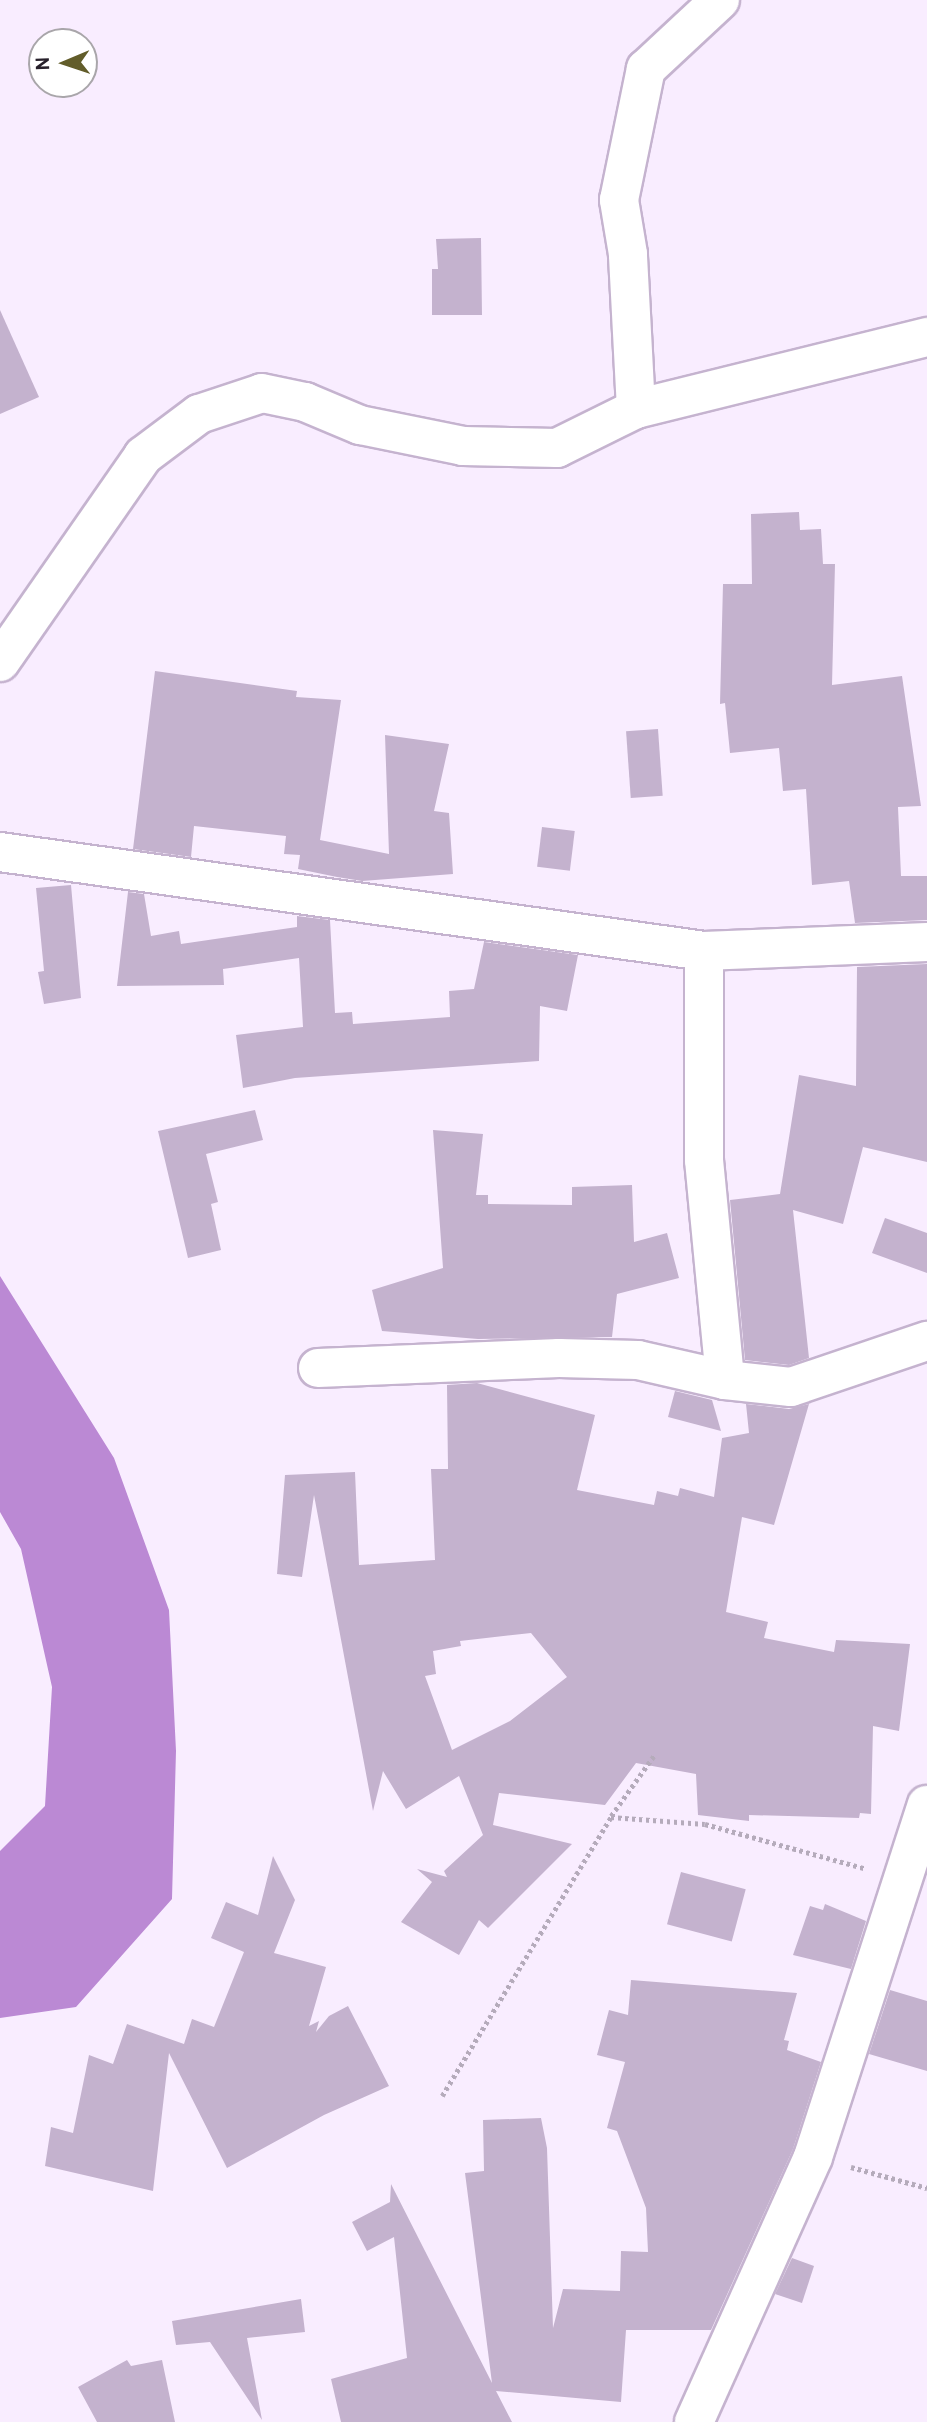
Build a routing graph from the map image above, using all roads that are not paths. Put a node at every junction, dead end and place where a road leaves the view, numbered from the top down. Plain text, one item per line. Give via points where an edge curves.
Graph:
1 (720, 0) edge
2 (927, 337) edge
3 (636, 409) junction
4 (0, 662) edge
5 (0, 852) edge
6 (927, 942) edge
7 (704, 951) junction
8 (927, 1341) edge
9 (318, 1368) dead end
10 (724, 1380) junction
11 (927, 1805) edge
12 (694, 2422) edge

1 - 3 street via 646,69 622,187
2 - 3 street
3 - 4 street via 557,448 463,446 360,425 305,402 262,393 198,414 143,456
5 - 7 street
6 - 7 street
7 - 10 street via 704,1160
8 - 10 street via 791,1387
9 - 10 street via 559,1357 638,1360
11 - 12 street via 813,2157

